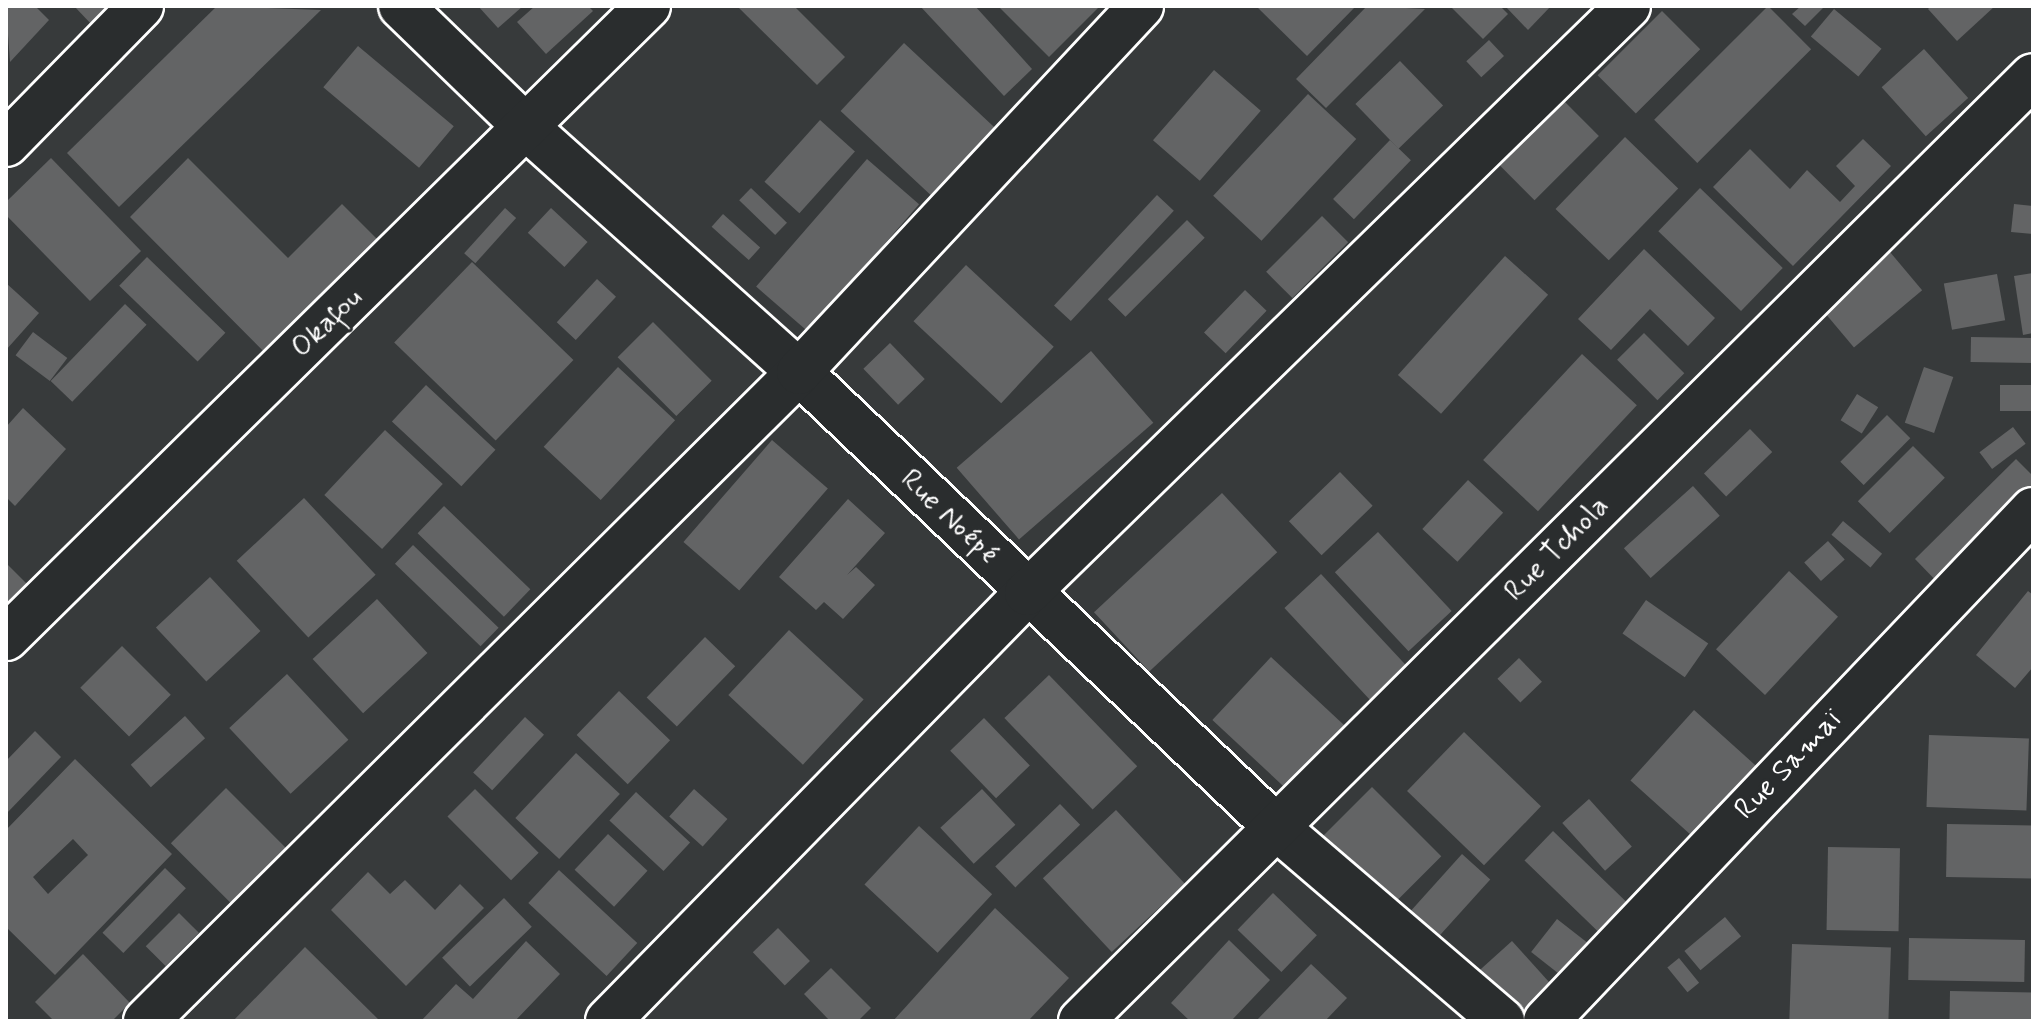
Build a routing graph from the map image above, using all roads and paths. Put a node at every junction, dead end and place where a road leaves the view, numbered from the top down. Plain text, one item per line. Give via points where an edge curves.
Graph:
1 (141, 6) edge
2 (401, 6) edge
3 (648, 6) edge
4 (1141, 6) edge
5 (1628, 6) edge
6 (2033, 76) edge
7 (526, 127) junction
8 (6, 144) edge
9 (799, 372) junction
10 (2033, 510) edge
11 (1027, 593) junction
12 (6, 638) edge
13 (1276, 827) junction
14 (146, 1021) edge
15 (608, 1021) edge
16 (1081, 1021) edge
17 (1502, 1021) edge
18 (1546, 1021) edge

1 - 8 street
2 - 7 street, Rue Noépé
3 - 7 street, Okafou
4 - 9 street
5 - 11 street
6 - 13 street, Rue Tchola
7 - 9 street, Rue Noépé
7 - 12 street, Okafou
9 - 11 street, Rue Noépé
9 - 14 street
10 - 18 street, Rue Samaï
11 - 13 street, Rue Noépé
11 - 15 street
13 - 16 street, Rue Tchola
13 - 17 street, Rue Noépé

